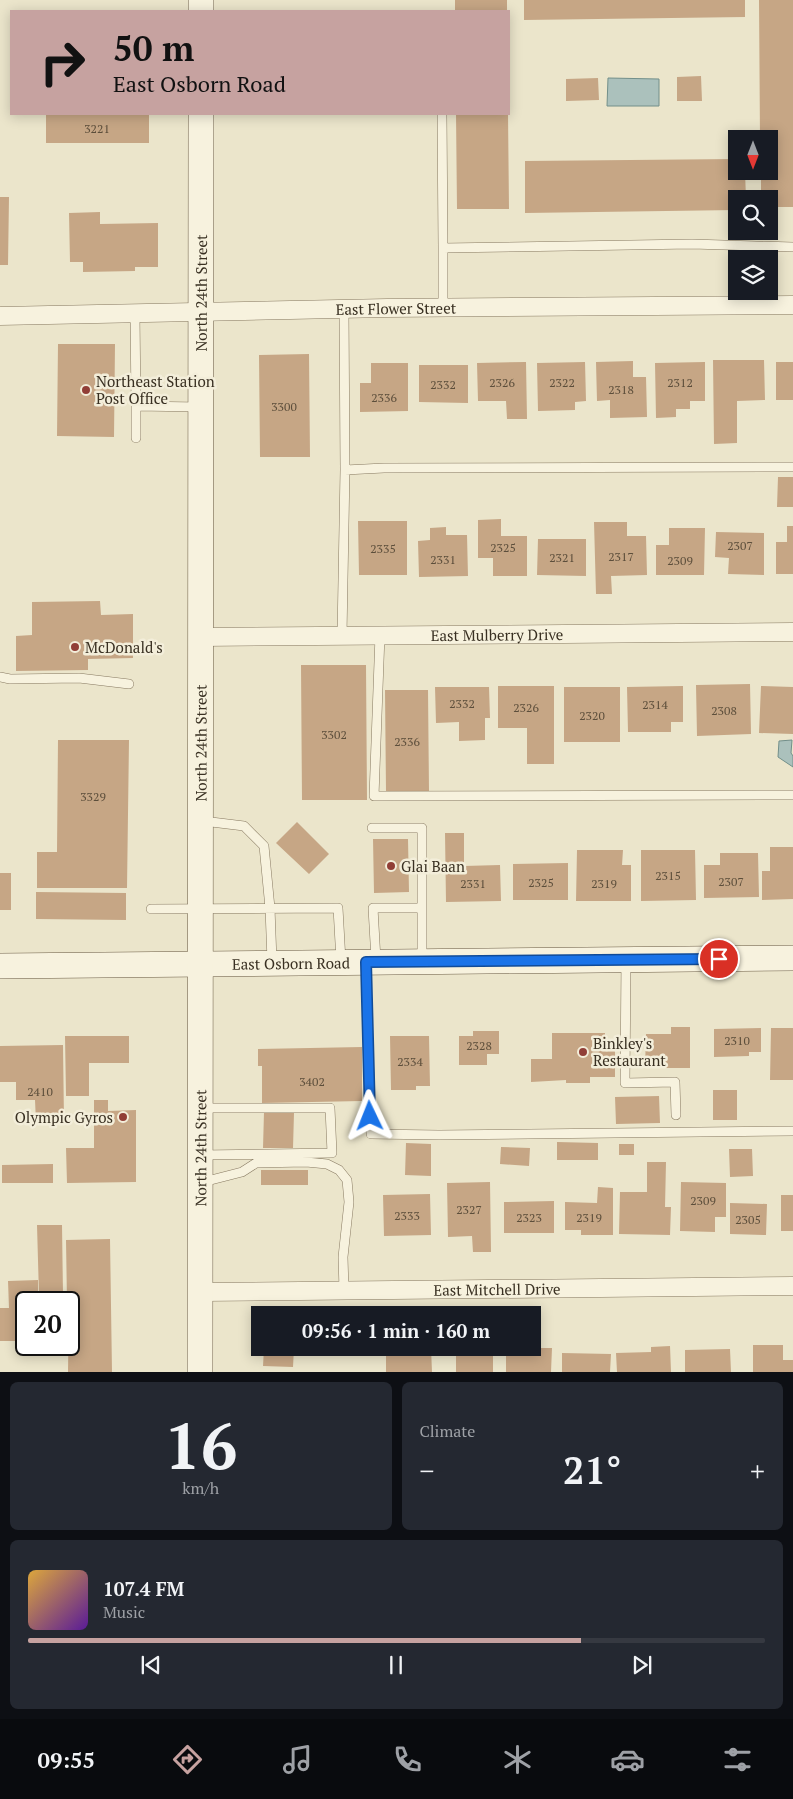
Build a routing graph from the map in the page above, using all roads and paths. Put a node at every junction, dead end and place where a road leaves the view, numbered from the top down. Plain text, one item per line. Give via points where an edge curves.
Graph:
1 (201, 115) edge
2 (442, 115) edge
3 (793, 247) edge
4 (443, 248) junction
5 (793, 305) edge
6 (443, 307) junction
7 (344, 309) junction
8 (201, 312) junction
9 (135, 314) junction
10 (0, 316) edge
11 (136, 406) junction
12 (201, 407) junction
13 (136, 438) dead end
14 (793, 467) edge
15 (345, 470) junction
16 (793, 632) edge
17 (380, 635) junction
18 (342, 636) junction
19 (201, 637) junction
20 (1, 675) edge
21 (129, 684) dead end
22 (793, 795) edge
23 (200, 820) junction
24 (372, 828) dead end
25 (200, 908) junction
26 (270, 908) junction
27 (422, 908) junction
28 (151, 909) dead end
29 (793, 958) edge
30 (626, 960) junction
31 (341, 962) junction
32 (371, 962) junction
33 (422, 962) junction
34 (272, 963) junction
35 (200, 964) junction
36 (0, 966) edge
37 (200, 1108) junction
38 (676, 1115) dead end
39 (793, 1130) edge
40 (200, 1155) junction
41 (200, 1182) junction
42 (793, 1286) edge
43 (344, 1290) junction
44 (201, 1292) junction
45 (200, 1372) edge

1 - 8 main road, North 24th Street
2 - 4 lane
3 - 4 lane via 692,244
4 - 6 lane
5 - 6 street, East Flower Street
6 - 7 street, East Flower Street
7 - 8 street, East Flower Street
7 - 15 lane
8 - 9 street, East Flower Street
8 - 12 main road, North 24th Street
9 - 10 street, East Flower Street
9 - 11 lane
11 - 12 lane
11 - 13 lane
12 - 19 main road, North 24th Street
14 - 15 lane
15 - 18 lane
16 - 17 street, East Mulberry Drive
17 - 18 street, East Mulberry Drive
17 - 22 lane via 374,796
18 - 19 street, East Mulberry Drive
19 - 23 main road, North 24th Street
20 - 21 lane via 10,679 79,678
23 - 25 main road, North 24th Street
23 - 26 lane via 244,826 264,846
24 - 27 lane via 422,828
25 - 26 lane
25 - 28 lane
25 - 35 main road, North 24th Street
26 - 31 lane via 338,908
26 - 34 lane
27 - 32 lane via 373,908
27 - 33 lane
29 - 30 main road, East Osborn Road
30 - 33 main road, East Osborn Road
30 - 38 lane via 625,1083 676,1082
31 - 32 main road, East Osborn Road
31 - 34 main road, East Osborn Road
32 - 33 main road, East Osborn Road
32 - 39 lane via 371,1134
34 - 35 main road, East Osborn Road
35 - 36 main road, East Osborn Road
35 - 37 main road, North 24th Street
37 - 40 main road, North 24th Street
37 - 40 lane via 330,1108 332,1153
40 - 41 main road, North 24th Street
41 - 43 lane via 242,1172 256,1163 306,1162 327,1164 339,1170 347,1180 349,1202
41 - 44 main road, North 24th Street
42 - 43 street, East Mitchell Drive
43 - 44 street, East Mitchell Drive
44 - 45 main road, North 24th Street

